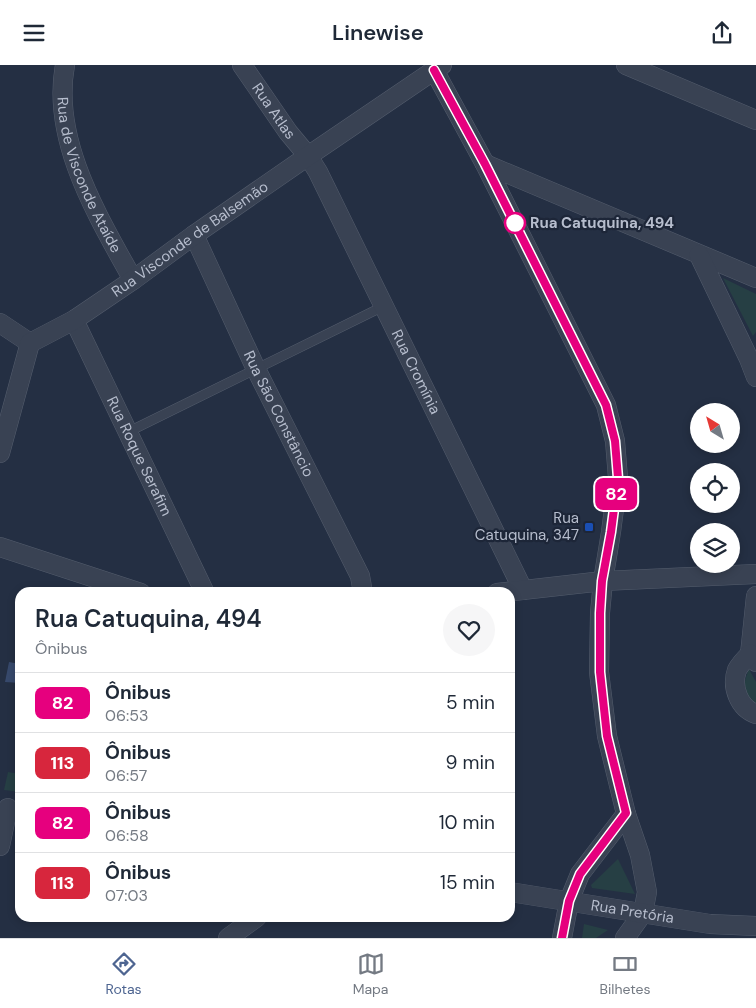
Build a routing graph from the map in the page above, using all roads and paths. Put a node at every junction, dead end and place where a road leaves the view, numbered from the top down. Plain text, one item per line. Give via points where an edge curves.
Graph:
1 (65, 65) edge
2 (242, 65) edge
3 (626, 65) edge
4 (438, 68) edge
5 (756, 120) edge
6 (308, 156) junction
7 (485, 164) junction
8 (194, 235) junction
9 (699, 255) junction
10 (756, 279) edge
11 (133, 280) junction
12 (384, 306) junction
13 (74, 320) junction
14 (0, 323) edge
15 (30, 343) junction
16 (752, 355) edge
17 (256, 369) junction
18 (756, 377) edge
19 (128, 432) junction
20 (0, 453) edge
21 (0, 547) edge
22 (756, 574) edge
23 (602, 581) junction
24 (123, 587) edge
25 (202, 587) edge
26 (362, 587) edge
27 (523, 589) junction
28 (515, 590) edge
29 (756, 596) edge
30 (753, 658) edge
31 (756, 714) edge
32 (9, 808) edge
33 (626, 813) junction
34 (0, 846) edge
35 (515, 893) edge
36 (569, 901) junction
37 (643, 913) junction
38 (250, 922) edge
39 (756, 926) edge
40 (228, 938) edge
41 (562, 938) edge
42 (625, 938) edge

1 - 11 street, Rua de Visconde Ataíde via 64,117 76,163 84,187
2 - 6 street, Rua Atlas
3 - 5 street
4 - 6 street, Rua Visconde de Balsemão
4 - 7 street
6 - 8 street, Rua Visconde de Balsemão
6 - 12 street, Rua Cromínia
7 - 9 street
7 - 23 street via 606,405 615,441 618,478
8 - 11 street, Rua Visconde de Balsemão
8 - 17 street, Rua São Constâncio
9 - 10 street
9 - 16 street
11 - 13 street, Rua Visconde de Balsemão
12 - 17 lane
12 - 27 street, Rua Cromínia
13 - 15 street, Rua Visconde de Balsemão
13 - 19 street, Rua Roque Serafim
14 - 15 street
15 - 20 street
16 - 18 street
17 - 19 lane
17 - 26 street, Rua São Constâncio via 360,577
19 - 25 street, Rua Roque Serafim
21 - 24 street
22 - 23 street
23 - 27 street
23 - 33 street via 600,672 607,736
27 - 28 street
29 - 30 street
30 - 31 street via 738,668 735,680 742,704
32 - 34 street
33 - 36 street via 580,874
33 - 37 street via 640,855 647,892
35 - 36 street, Rua Pretória
36 - 37 street, Rua Pretória
36 - 41 street
37 - 39 street, Rua Pretória via 710,924
37 - 42 street
38 - 40 street

